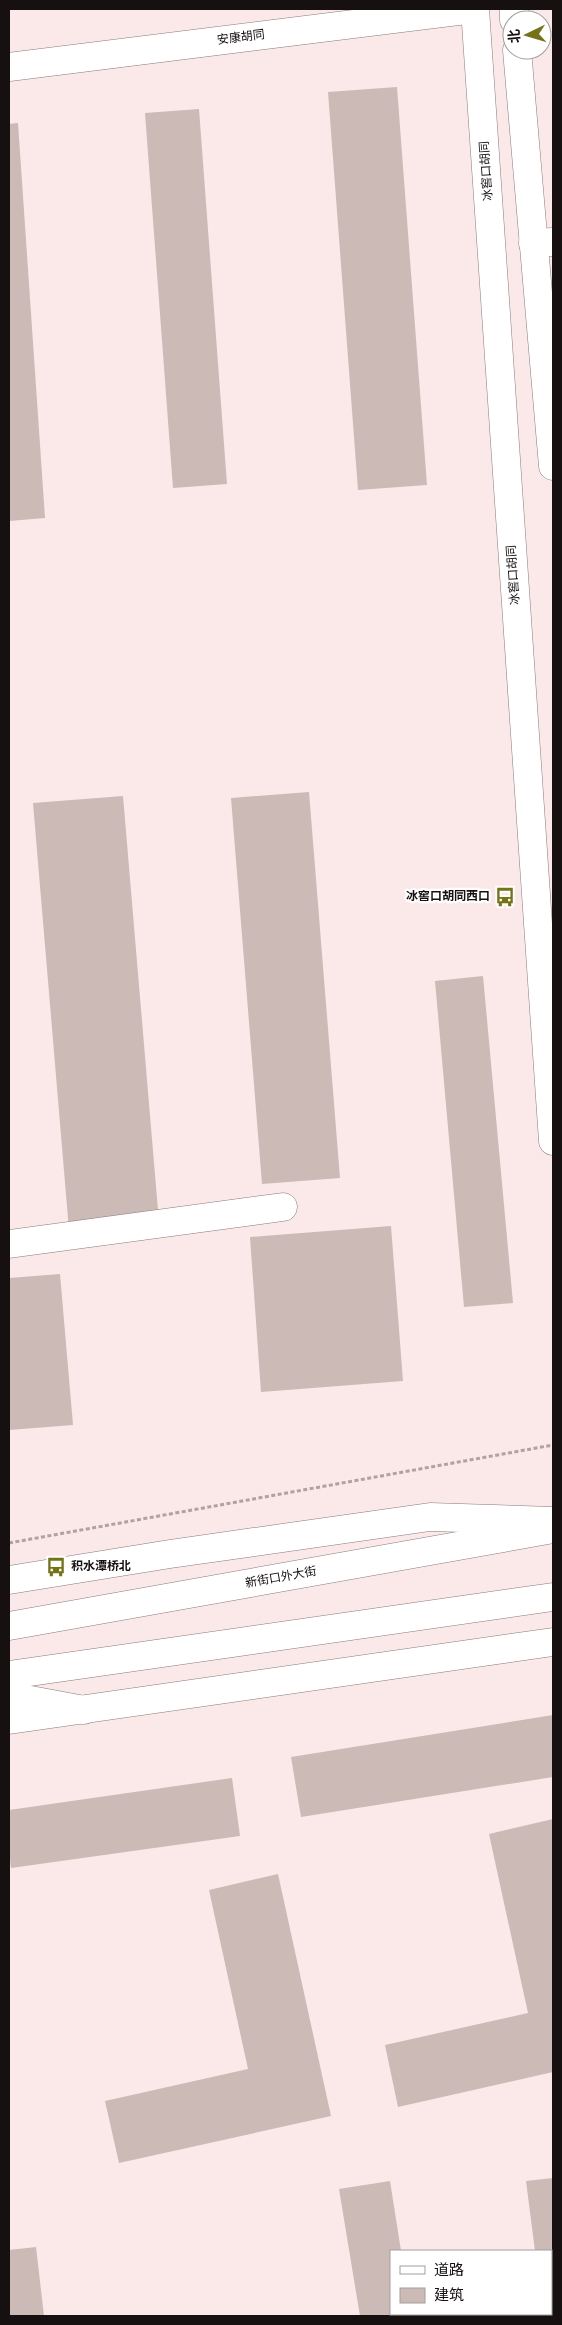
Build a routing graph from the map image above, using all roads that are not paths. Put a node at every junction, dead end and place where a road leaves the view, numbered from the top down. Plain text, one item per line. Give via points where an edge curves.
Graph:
1 (475, 9) edge
2 (518, 60) edge
3 (9, 67) edge
4 (543, 243) edge
5 (553, 466) edge
6 (553, 1141) edge
7 (283, 1207) dead end
8 (9, 1244) edge
9 (553, 1521) edge
10 (553, 1529) edge
11 (9, 1580) edge
12 (553, 1597) edge
13 (9, 1626) edge
14 (553, 1642) edge
15 (9, 1676) edge
16 (9, 1696) edge
17 (84, 1710) junction
18 (9, 1720) edge

1 - 3 street, 安康胡同
1 - 6 street, 冰窖口胡同
2 - 4 street
4 - 5 street
7 - 8 street
9 - 11 street via 430,1517
10 - 13 street, 新街口外大街
12 - 15 street
14 - 17 street
16 - 17 street
17 - 18 street

